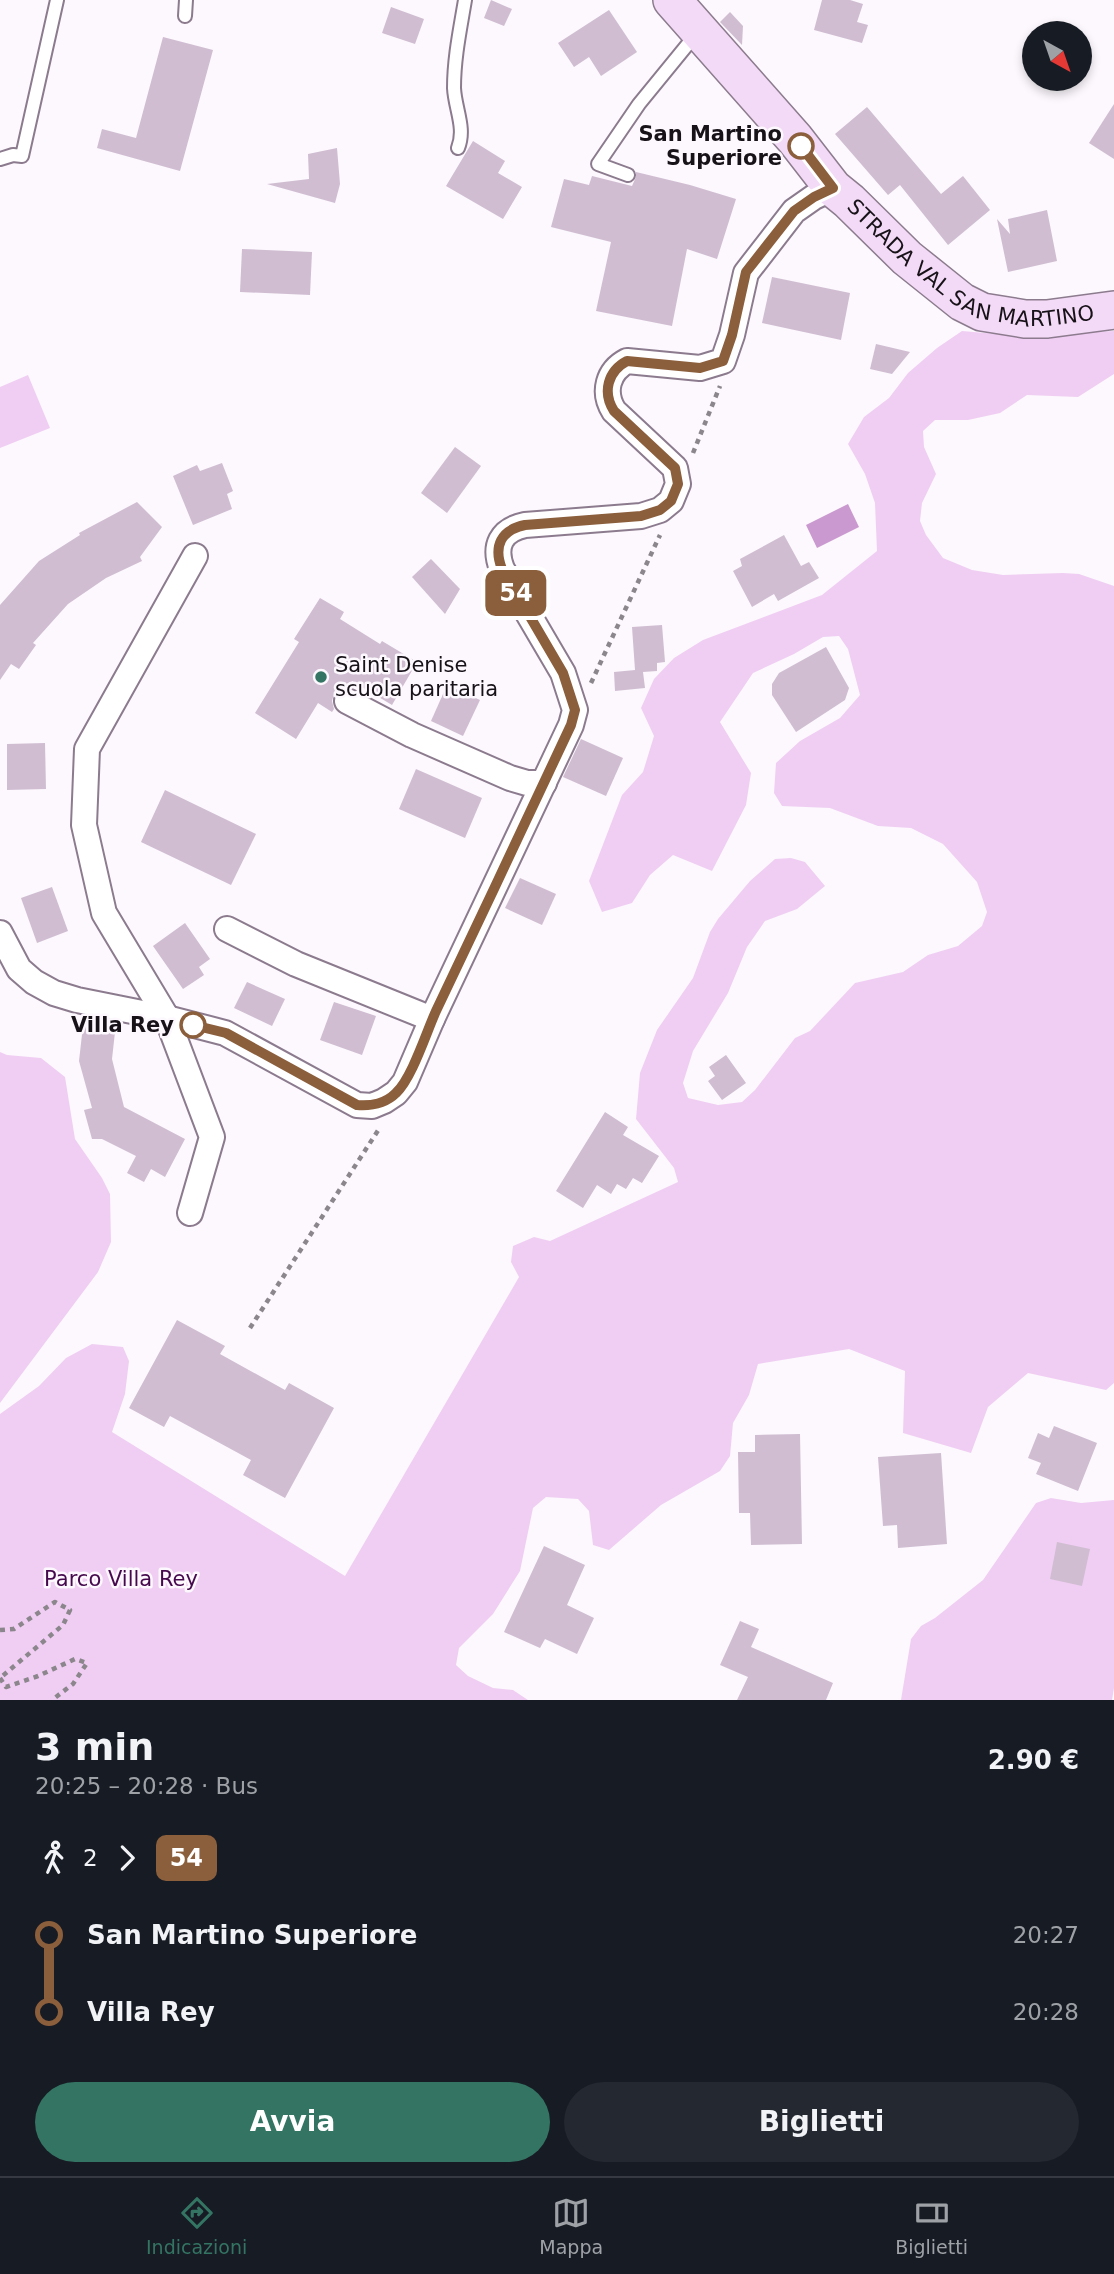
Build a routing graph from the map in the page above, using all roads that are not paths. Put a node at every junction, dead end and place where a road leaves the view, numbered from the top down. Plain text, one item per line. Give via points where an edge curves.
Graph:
1 (57, 0) edge
2 (186, 0) edge
3 (464, 0) edge
4 (672, 0) edge
5 (185, 16) dead end
6 (700, 30) junction
7 (458, 148) dead end
8 (0, 159) edge
9 (628, 176) dead end
10 (833, 188) junction
11 (1114, 310) edge
12 (195, 556) dead end
13 (347, 701) dead end
14 (544, 783) junction
15 (227, 929) dead end
16 (0, 933) edge
17 (167, 1018) junction
18 (432, 1019) junction
19 (190, 1213) dead end

1 - 8 lane via 22,156
2 - 5 lane
3 - 7 lane via 455,58 454,92 463,137
4 - 6 street, STRADA VAL SAN MARTINO
6 - 9 lane via 639,104 598,164
6 - 10 street, STRADA VAL SAN MARTINO
10 - 11 street, STRADA VAL SAN MARTINO via 925,274 982,312 1047,319
10 - 14 street via 794,211 746,272 723,361 700,368 627,361 618,365 610,378 609,403 614,411 668,459 678,475 671,501 641,516 513,527 502,539 498,558 502,569 563,673 575,710
12 - 17 street via 87,749 84,825 104,913
13 - 14 street via 510,778
14 - 18 street
15 - 18 street via 296,964
16 - 17 street via 19,969 54,993
17 - 18 street via 226,1033 357,1105 372,1107 405,1082
17 - 19 street via 212,1137

